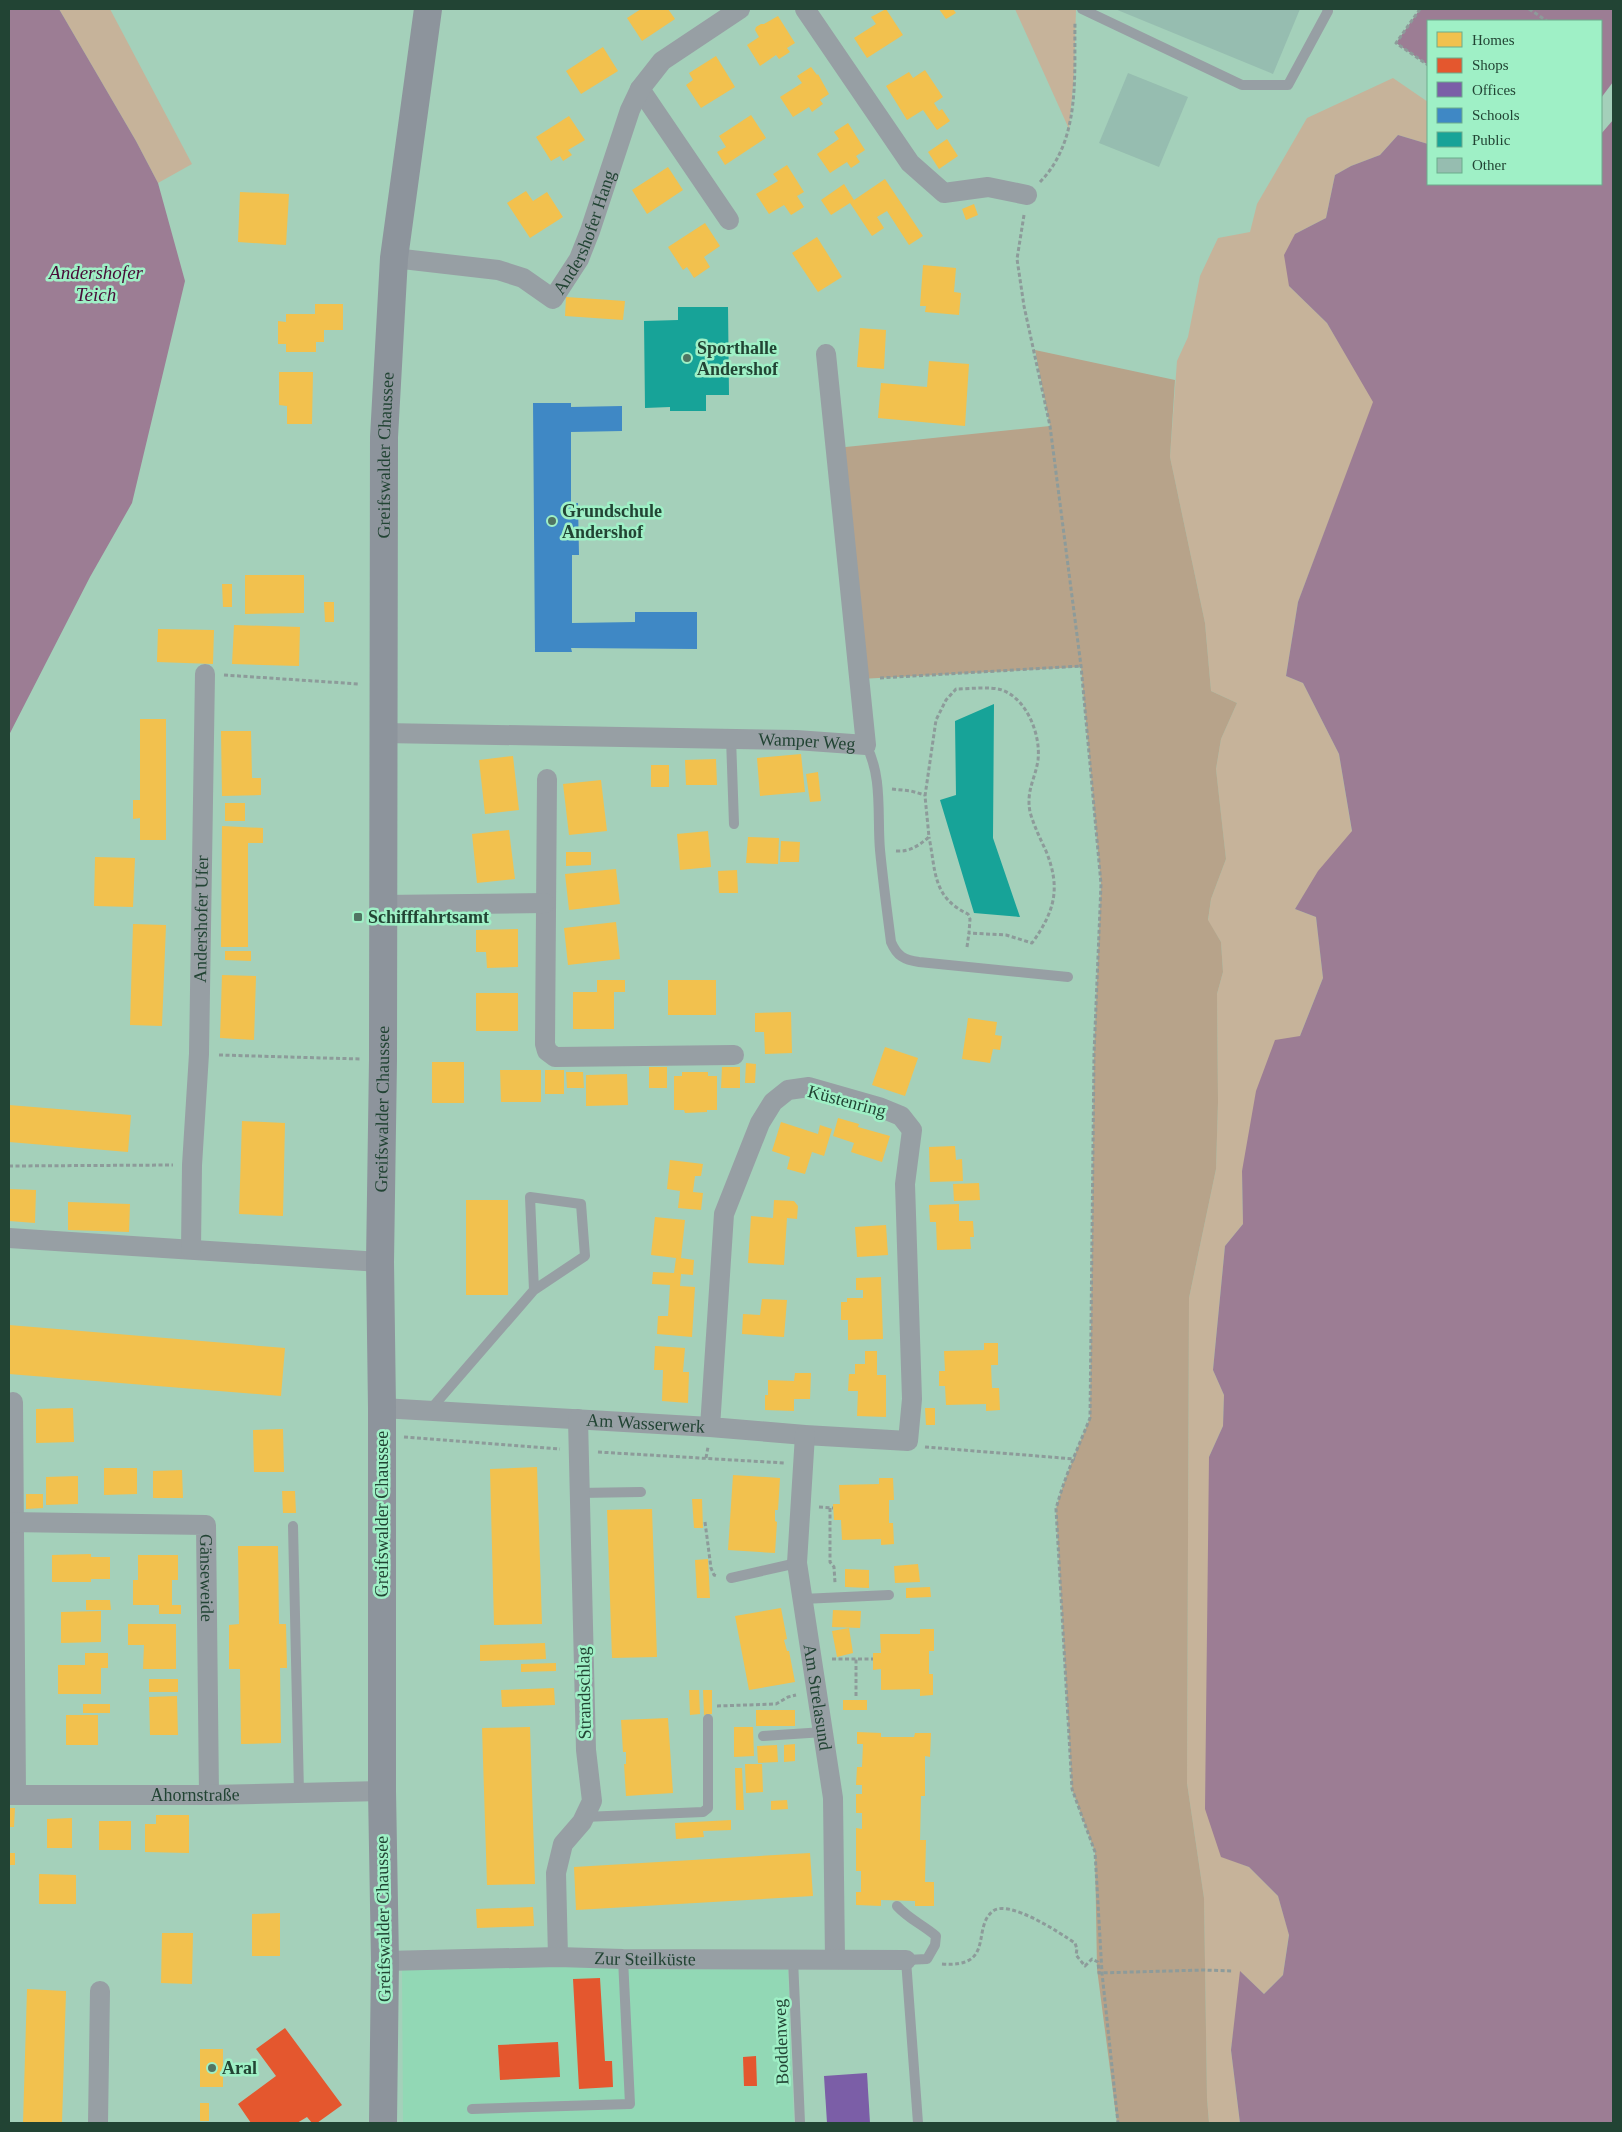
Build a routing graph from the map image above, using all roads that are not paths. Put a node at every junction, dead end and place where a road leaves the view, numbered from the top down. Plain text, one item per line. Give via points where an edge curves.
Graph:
1 (428, 9) edge
2 (740, 9) edge
3 (804, 9) edge
4 (1082, 9) edge
5 (1327, 9) edge
6 (640, 90) junction
7 (1027, 195) road end
8 (729, 220) dead end
9 (394, 258) junction
10 (826, 354) dead end
11 (206, 674) road end
12 (383, 733) junction
13 (731, 738) junction
14 (866, 745) junction
15 (547, 779) dead end
16 (734, 824) dead end
17 (545, 904) junction
18 (383, 905) junction
19 (1068, 977) dead end
20 (734, 1055) dead end
21 (9, 1238) edge
22 (191, 1249) junction
23 (380, 1262) junction
24 (534, 1290) junction
25 (12, 1402) dead end
26 (382, 1408) junction
27 (430, 1410) junction
28 (578, 1419) junction
29 (710, 1427) junction
30 (805, 1435) junction
31 (908, 1442) joint
32 (641, 1492) dead end
33 (579, 1493) junction
34 (11, 1522) edge
35 (293, 1526) dead end
36 (797, 1562) junction
37 (731, 1578) road end
38 (889, 1595) dead end
39 (802, 1599) junction
40 (708, 1719) dead end
41 (824, 1732) junction
42 (763, 1736) dead end
43 (382, 1791) junction
44 (300, 1793) junction
45 (12, 1795) edge
46 (209, 1795) junction
47 (584, 1817) junction
48 (897, 1906) dead end
49 (558, 1957) junction
50 (835, 1958) junction
51 (623, 1959) junction
52 (793, 1959) junction
53 (906, 1960) junction
54 (384, 1961) junction
55 (100, 1991) dead end
56 (472, 2109) dead end
57 (98, 2123) edge
58 (383, 2123) edge
59 (800, 2123) edge
60 (918, 2123) edge

1 - 9 main road, Greifswalder Chaussee
2 - 6 street, Andershofer Hang via 662,60
3 - 7 street via 910,163 944,193 988,187
4 - 5 lane via 1242,85 1288,85
6 - 8 street
6 - 9 street, Andershofer Hang via 630,110 579,259 553,299 523,278 498,270
9 - 12 main road, Greifswalder Chaussee via 384,437
10 - 14 street, Wamper Weg
11 - 22 street, Andershofer Ufer via 199,1054
12 - 13 street, Wamper Weg
12 - 18 main road, Greifswalder Chaussee
13 - 14 street, Wamper Weg
13 - 16 lane
14 - 19 lane via 873,757 880,850 891,942 895,952 906,960
15 - 17 street
17 - 18 street
17 - 20 street via 547,1051 555,1056
18 - 23 main road, Greifswalder Chaussee
21 - 22 street
22 - 23 street
23 - 26 main road, Greifswalder Chaussee
24 - 24 lane via 530,1197 581,1204 585,1256
24 - 27 lane
25 - 34 street
26 - 27 street, Am Wasserwerk
26 - 43 main road, Greifswalder Chaussee
27 - 28 street, Am Wasserwerk
28 - 29 street, Am Wasserwerk
28 - 33 street, Strandschlag
29 - 30 street, Am Wasserwerk
29 - 31 street, Küstenring via 724,1214 760,1123 773,1102 788,1090 808,1087 880,1107 901,1116 912,1130 905,1184 912,1399
30 - 31 street, Am Wasserwerk
30 - 36 street, Am Strelasund
32 - 33 lane
33 - 47 street, Strandschlag via 586,1750 592,1801
34 - 45 street
34 - 46 street, Gänseweide via 206,1525
35 - 44 lane
36 - 37 lane
36 - 39 street, Am Strelasund
38 - 39 lane
39 - 41 street, Am Strelasund
40 - 47 lane via 708,1808 703,1812
41 - 42 lane
41 - 50 street, Am Strelasund via 833,1798
43 - 44 street, Ahornstraße
43 - 54 main road, Greifswalder Chaussee
44 - 46 street, Ahornstraße
45 - 46 street, Ahornstraße
47 - 49 street, Strandschlag via 563,1844 556,1873
48 - 53 lane via 908,1918 936,1936 927,1959
49 - 51 street, Zur Steilküste
49 - 54 street, Zur Steilküste
50 - 52 street, Zur Steilküste
50 - 53 street, Zur Steilküste
51 - 52 street, Zur Steilküste
51 - 56 lane via 630,2104
52 - 59 lane, Boddenweg
53 - 60 lane
54 - 58 main road, Greifswalder Chaussee
55 - 57 street

